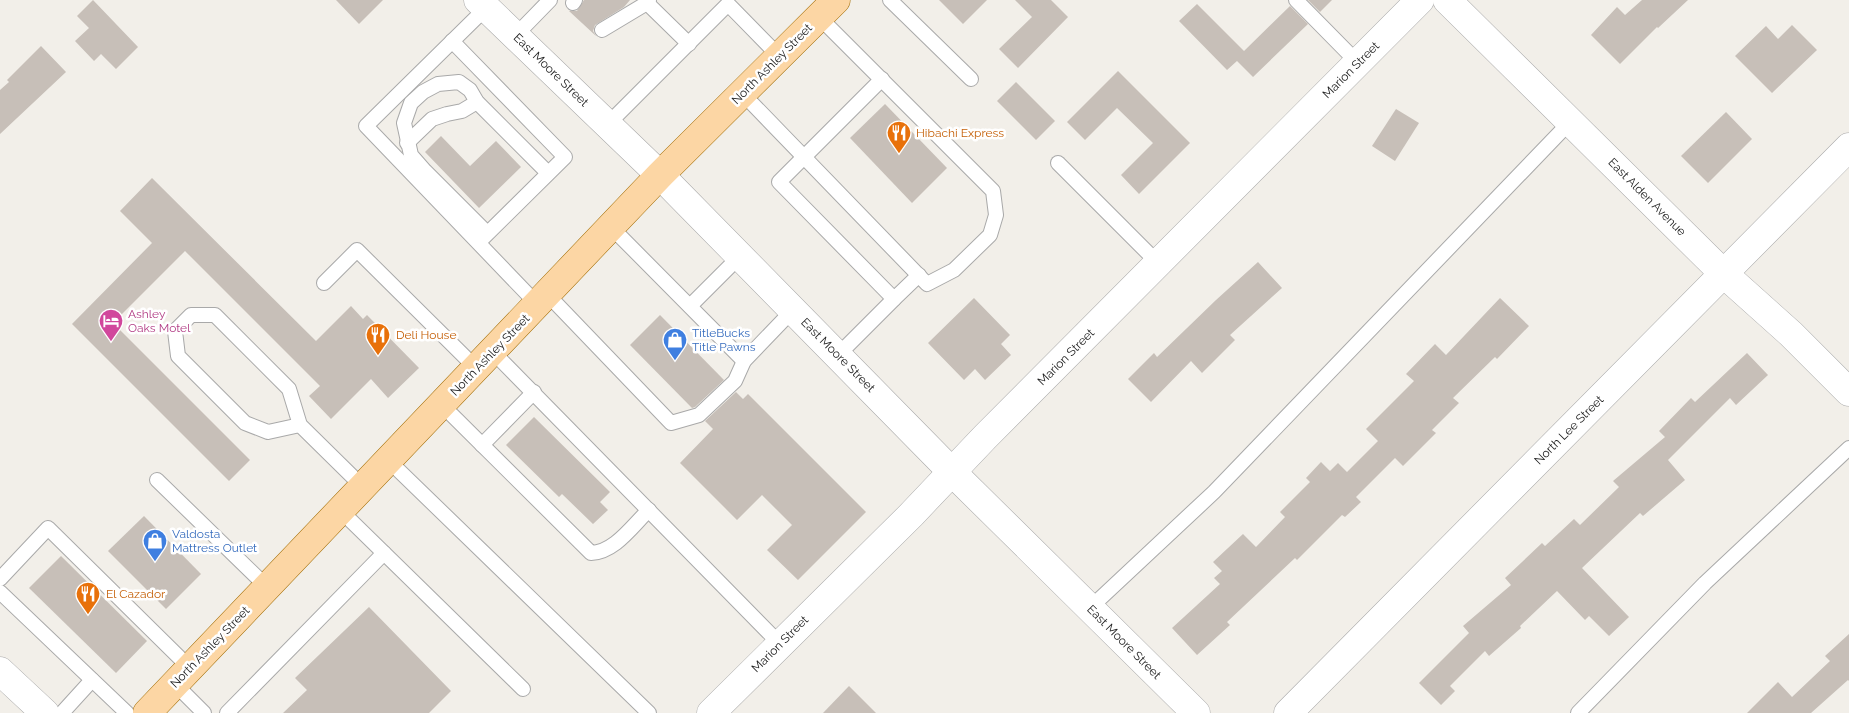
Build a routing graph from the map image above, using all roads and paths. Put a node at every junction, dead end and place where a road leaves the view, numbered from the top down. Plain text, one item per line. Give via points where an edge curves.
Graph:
1 (550, 0) edge
2 (890, 0) edge
3 (1296, 0) edge
4 (1420, 0) edge
5 (1447, 0) edge
6 (648, 1) edge
7 (482, 4) edge
8 (626, 5) dead end
9 (828, 8) edge
10 (612, 19) dead end
11 (602, 30) dead end
12 (515, 36) junction
13 (452, 41) junction
14 (689, 44) junction
15 (779, 56) junction
16 (1358, 63) junction
17 (882, 79) junction
18 (971, 79) dead end
19 (742, 94) junction
20 (477, 102) junction
21 (1570, 121) junction
22 (608, 124) junction
23 (408, 143) junction
24 (1849, 147) edge
25 (804, 158) junction
26 (1058, 163) dead end
27 (548, 173) junction
28 (660, 175) junction
29 (612, 227) junction
30 (482, 238) junction
31 (740, 256) junction
32 (1158, 263) junction
33 (1724, 274) junction
34 (919, 275) junction
35 (324, 283) dead end
36 (894, 299) junction
37 (543, 300) junction
38 (690, 306) junction
39 (793, 310) junction
40 (838, 355) junction
41 (485, 360) junction
42 (744, 361) junction
43 (534, 392) junction
44 (1849, 392) edge
45 (442, 405) junction
46 (300, 425) junction
47 (482, 445) junction
48 (1849, 448) edge
49 (388, 460) junction
50 (952, 472) junction
51 (157, 480) dead end
52 (363, 486) junction
53 (340, 510) junction
54 (649, 510) junction
55 (384, 553) junction
56 (0, 579) edge
57 (267, 587) junction
58 (0, 592) edge
59 (1090, 608) junction
60 (780, 644) junction
61 (0, 671) edge
62 (183, 676) junction
63 (92, 680) junction
64 (523, 689) dead end
65 (44, 713) edge
66 (62, 713) edge
67 (127, 713) edge
68 (147, 713) edge
69 (204, 713) edge
70 (227, 713) edge
71 (649, 713) edge
72 (711, 713) edge
73 (1196, 713) edge
74 (1288, 713) edge
75 (1578, 713) edge

1 - 12 lane
2 - 18 lane
3 - 16 lane
4 - 16 street, Marion Street
5 - 21 street, East Alden Avenue
6 - 8 lane
6 - 10 lane
6 - 11 lane
6 - 14 lane
7 - 12 street, East Moore Street
7 - 13 lane
9 - 15 main road, North Ashley Street
9 - 17 lane
12 - 22 street, East Moore Street
13 - 27 lane via 565,157
13 - 30 lane via 366,126
14 - 15 lane via 728,4
14 - 22 lane
15 - 19 main road, North Ashley Street
16 - 32 street, Marion Street
17 - 25 lane
17 - 34 lane via 993,191 996,215 990,234 954,270 927,284
19 - 25 lane
19 - 28 main road, North Ashley Street
20 - 23 lane via 462,112 432,119
20 - 23 lane via 470,90 459,82 438,84 423,92 411,102 404,123
20 - 27 lane
21 - 33 street, East Alden Avenue
21 - 59 lane via 1214,492
22 - 28 street, East Moore Street
23 - 30 lane via 411,155
24 - 33 street, North Lee Street
25 - 34 lane
25 - 36 lane via 779,182
26 - 32 lane
27 - 30 lane
28 - 29 main road, North Ashley Street
28 - 31 street, East Moore Street
29 - 37 main road, North Ashley Street
29 - 38 lane
30 - 37 lane
31 - 38 lane
31 - 39 street, East Moore Street
32 - 50 street, Marion Street
33 - 44 street, East Alden Avenue
33 - 74 street, North Lee Street
34 - 36 lane
35 - 41 lane via 357,250
36 - 40 lane
37 - 41 main road, North Ashley Street
37 - 42 lane via 671,423 699,415 735,381
38 - 42 lane
39 - 40 street, East Moore Street
39 - 42 lane
40 - 50 street, East Moore Street
41 - 43 lane
41 - 45 main road, North Ashley Street
43 - 47 lane
43 - 54 lane
45 - 47 lane
45 - 49 main road, North Ashley Street
46 - 46 lane via 289,389 215,315 191,315 175,331 178,356 245,423 268,432
46 - 52 lane
47 - 54 lane via 591,553 609,548
48 - 75 lane via 1705,583
49 - 52 main road, North Ashley Street
49 - 71 lane
50 - 59 street, East Moore Street
50 - 60 street, Marion Street
51 - 57 lane
52 - 53 main road, North Ashley Street
53 - 55 lane
53 - 57 main road, North Ashley Street
54 - 60 lane
55 - 64 lane
55 - 70 lane
56 - 62 lane via 48,528
57 - 62 main road, North Ashley Street
58 - 63 lane
59 - 73 street, East Moore Street
60 - 72 street, Marion Street
61 - 65 street
62 - 68 main road, North Ashley Street
62 - 69 lane
63 - 66 lane
63 - 67 lane

